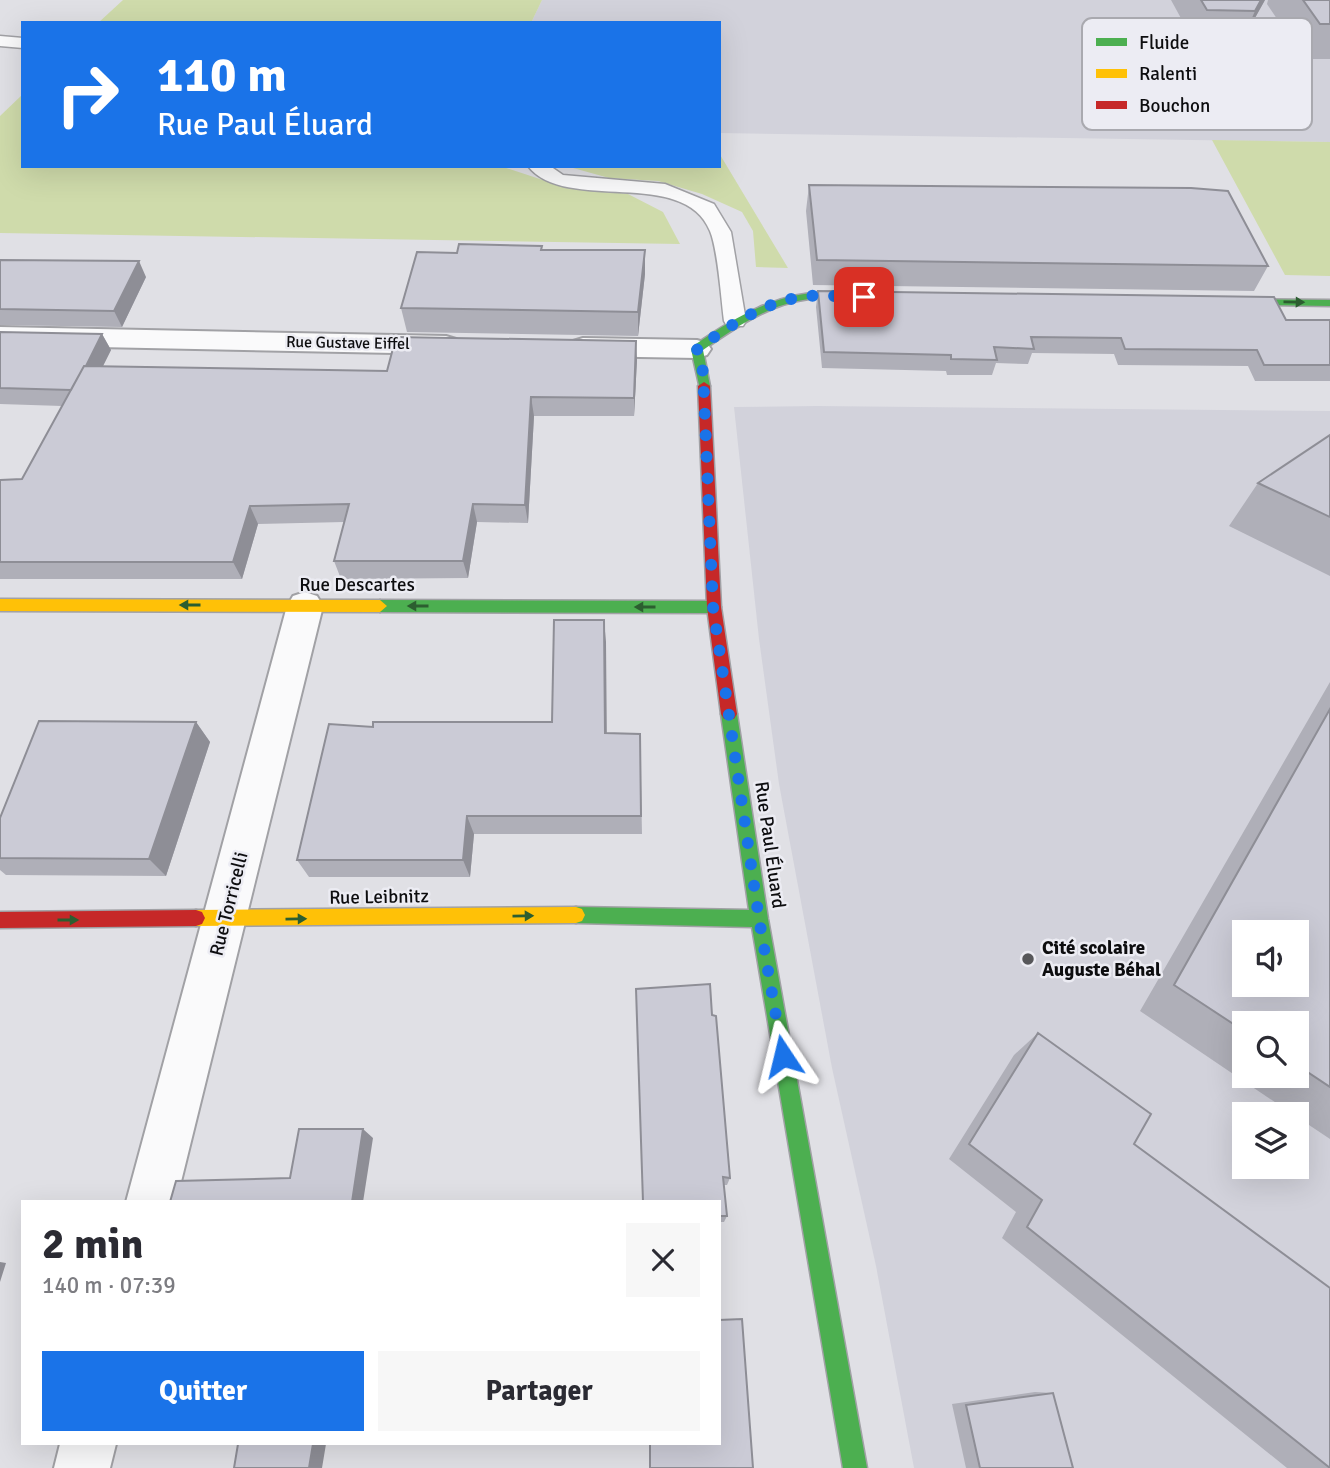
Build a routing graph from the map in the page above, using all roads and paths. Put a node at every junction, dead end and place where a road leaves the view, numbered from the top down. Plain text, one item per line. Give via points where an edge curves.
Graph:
1 (0, 41) edge
2 (21, 43) edge
3 (540, 168) edge
4 (891, 297) edge
5 (1207, 301) edge
6 (1330, 303) edge
7 (735, 321) junction
8 (0, 337) edge
9 (474, 345) edge
10 (557, 347) edge
11 (697, 349) junction
12 (0, 605) edge
13 (305, 606) junction
14 (713, 607) junction
15 (759, 919) junction
16 (0, 920) edge
17 (225, 920) junction
18 (152, 1200) edge
19 (88, 1445) edge
20 (82, 1468) edge
21 (855, 1468) edge

1 - 2 lane
3 - 7 lane via 558,180 665,190 707,208 721,232
4 - 7 street via 809,296 783,301
5 -> 6 street
7 - 11 street
8 - 9 street, Rue Gustave Eiffel
10 - 11 street
11 - 14 street, Rue Paul Éluard via 703,372
13 -> 12 street, Rue Descartes
14 -> 13 street, Rue Descartes
13 - 17 street, Rue Torricelli
14 - 15 street, Rue Paul Éluard
17 -> 15 street, Rue Leibnitz via 552,915
15 - 21 street, Rue Paul Éluard
16 -> 17 street, Rue Leibnitz
17 - 18 street, Rue Torricelli
19 - 20 street

